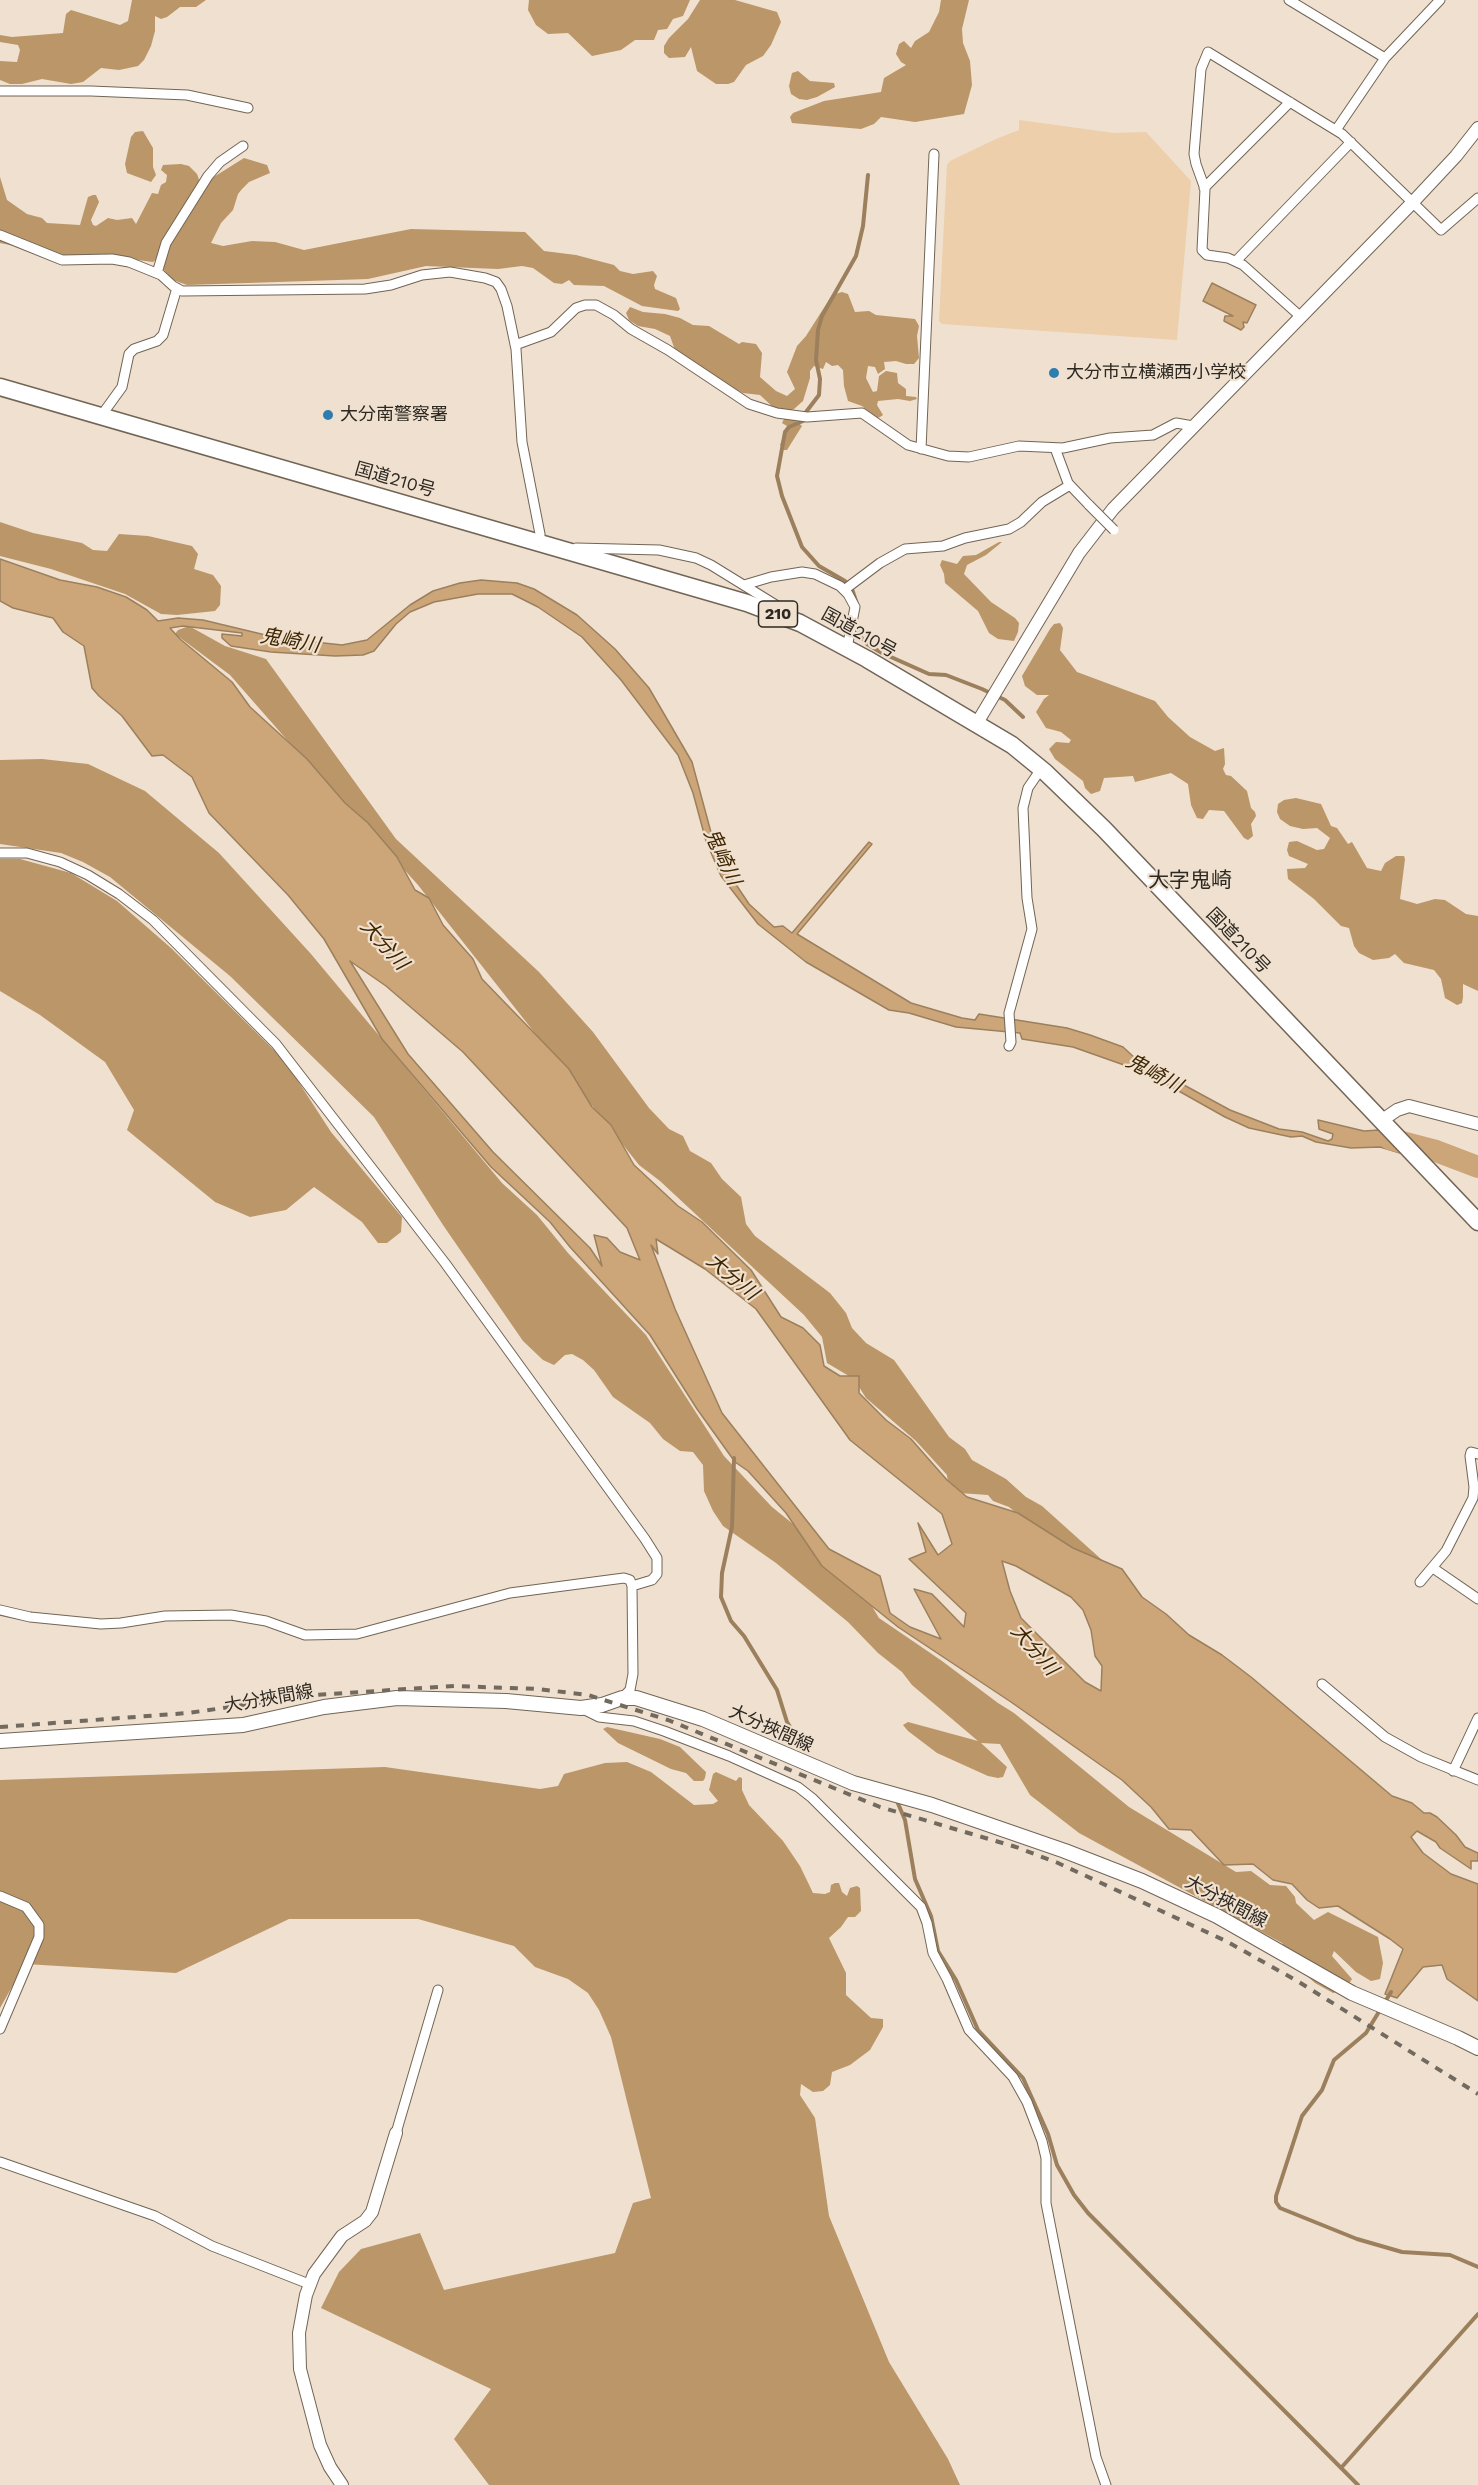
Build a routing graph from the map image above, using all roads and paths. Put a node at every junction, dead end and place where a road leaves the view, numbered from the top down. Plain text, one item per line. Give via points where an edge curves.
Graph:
1 (1290, 0) edge
2 (1440, 0) edge
3 (1385, 58) junction
4 (0, 91) edge
5 (1290, 102) junction
6 (248, 108) dead end
7 (1478, 128) edge
8 (1336, 130) junction
9 (1351, 142) junction
10 (243, 146) dead end
11 (934, 154) dead end
12 (1204, 188) junction
13 (1478, 198) edge
14 (1413, 202) junction
15 (0, 235) edge
16 (1236, 261) junction
17 (157, 273) junction
18 (177, 288) junction
19 (1300, 317) junction
20 (515, 345) junction
21 (0, 387) edge
22 (101, 416) junction
23 (1193, 426) junction
24 (1055, 448) junction
25 (921, 449) junction
26 (1070, 485) junction
27 (1114, 530) dead end
28 (540, 543) junction
29 (558, 548) junction
30 (744, 585) junction
31 (844, 590) junction
32 (824, 635) junction
33 (848, 648) junction
34 (977, 723) junction
35 (1041, 769) junction
36 (0, 853) edge
37 (1010, 1044) dead end
38 (1478, 1124) edge
39 (1387, 1126) junction
40 (1478, 1222) edge
41 (1478, 1454) edge
42 (1433, 1568) junction
43 (1420, 1582) dead end
44 (632, 1586) junction
45 (1478, 1599) edge
46 (0, 1610) edge
47 (1322, 1684) dead end
48 (622, 1698) junction
49 (581, 1708) junction
50 (1478, 1718) edge
51 (0, 1741) edge
52 (1453, 1771) junction
53 (1478, 1780) edge
54 (0, 1896) edge
55 (438, 1990) dead end
56 (0, 2030) edge
57 (1478, 2048) edge
58 (396, 2133) joint
59 (0, 2162) edge
60 (309, 2283) junction
61 (342, 2485) edge
62 (1106, 2485) edge

1 - 3 street
2 - 3 street
3 - 8 street
4 - 6 street via 187,95
5 - 8 street
5 - 12 street
5 - 12 street via 1208,51 1201,69 1194,154
7 - 14 street
8 - 9 street
9 - 14 street
9 - 16 street
10 - 17 street via 208,176 166,243
11 - 25 street
12 - 16 street via 1202,250 1207,255
13 - 14 street via 1441,230
14 - 19 street
15 - 17 street via 62,260 121,260
16 - 19 street
17 - 18 street
18 - 20 street via 365,289 439,272 461,273 498,284
18 - 22 street via 163,336 131,351 122,387
19 - 23 street
20 - 25 street via 551,332 576,308 596,305 749,404 807,417 862,413 908,445
20 - 28 street via 522,442
21 - 22 highway, 国道210号 / 210
22 - 28 highway, 国道210号 / 210
23 - 24 street via 1176,423 1154,435
23 - 34 street via 1092,535
24 - 25 street via 1011,447 969,457
24 - 26 street
26 - 27 street, bridge
26 - 31 street via 1010,529 943,546 905,549
28 - 29 highway, 国道210号 / 210
29 - 30 street via 668,551 704,562
29 - 32 highway, 国道210号 / 210 via 757,607
30 - 31 street via 802,572 819,575
30 - 32 street
31 - 33 street via 855,607
32 - 33 highway, 国道210号 / 210
33 - 34 highway, 国道210号 / 210
34 - 35 highway, 国道210号 / 210
35 - 37 street via 1024,800 1022,825 1032,929 1008,1016
35 - 39 highway, 国道210号 / 210 via 1109,834
36 - 44 street via 27,854 60,862 119,894 153,920 276,1044 445,1263 645,1539 657,1558 657,1574 652,1580
38 - 39 street via 1413,1107 1396,1110
39 - 40 highway, 国道210号 / 210
41 - 42 street via 1471,1452 1470,1456 1473,1498 1453,1540
42 - 43 street
42 - 45 street
44 - 46 street via 624,1578 510,1593 357,1634 305,1635 266,1621 231,1615 165,1616 101,1624
44 - 48 street via 633,1674 630,1690
47 - 52 street via 1385,1737
48 - 49 main road, 大分挾間線
48 - 57 main road, 大分挾間線 via 636,1698 687,1713 845,1779 1065,1851 1152,1885 1217,1916 1352,1993
49 - 51 main road, 大分挾間線 via 397,1698 324,1707 243,1725
49 - 62 street via 599,1717 634,1721 664,1731 798,1787 921,1907 935,1958 969,2030 1013,2077 1042,2141 1046,2203 1095,2457
50 - 52 street
52 - 53 street
54 - 56 street via 21,1903 39,1925 39,1937
55 - 58 street
58 - 60 street via 372,2212 338,2239
59 - 60 street via 155,2216 212,2246
60 - 61 street via 298,2332 300,2369 320,2445

